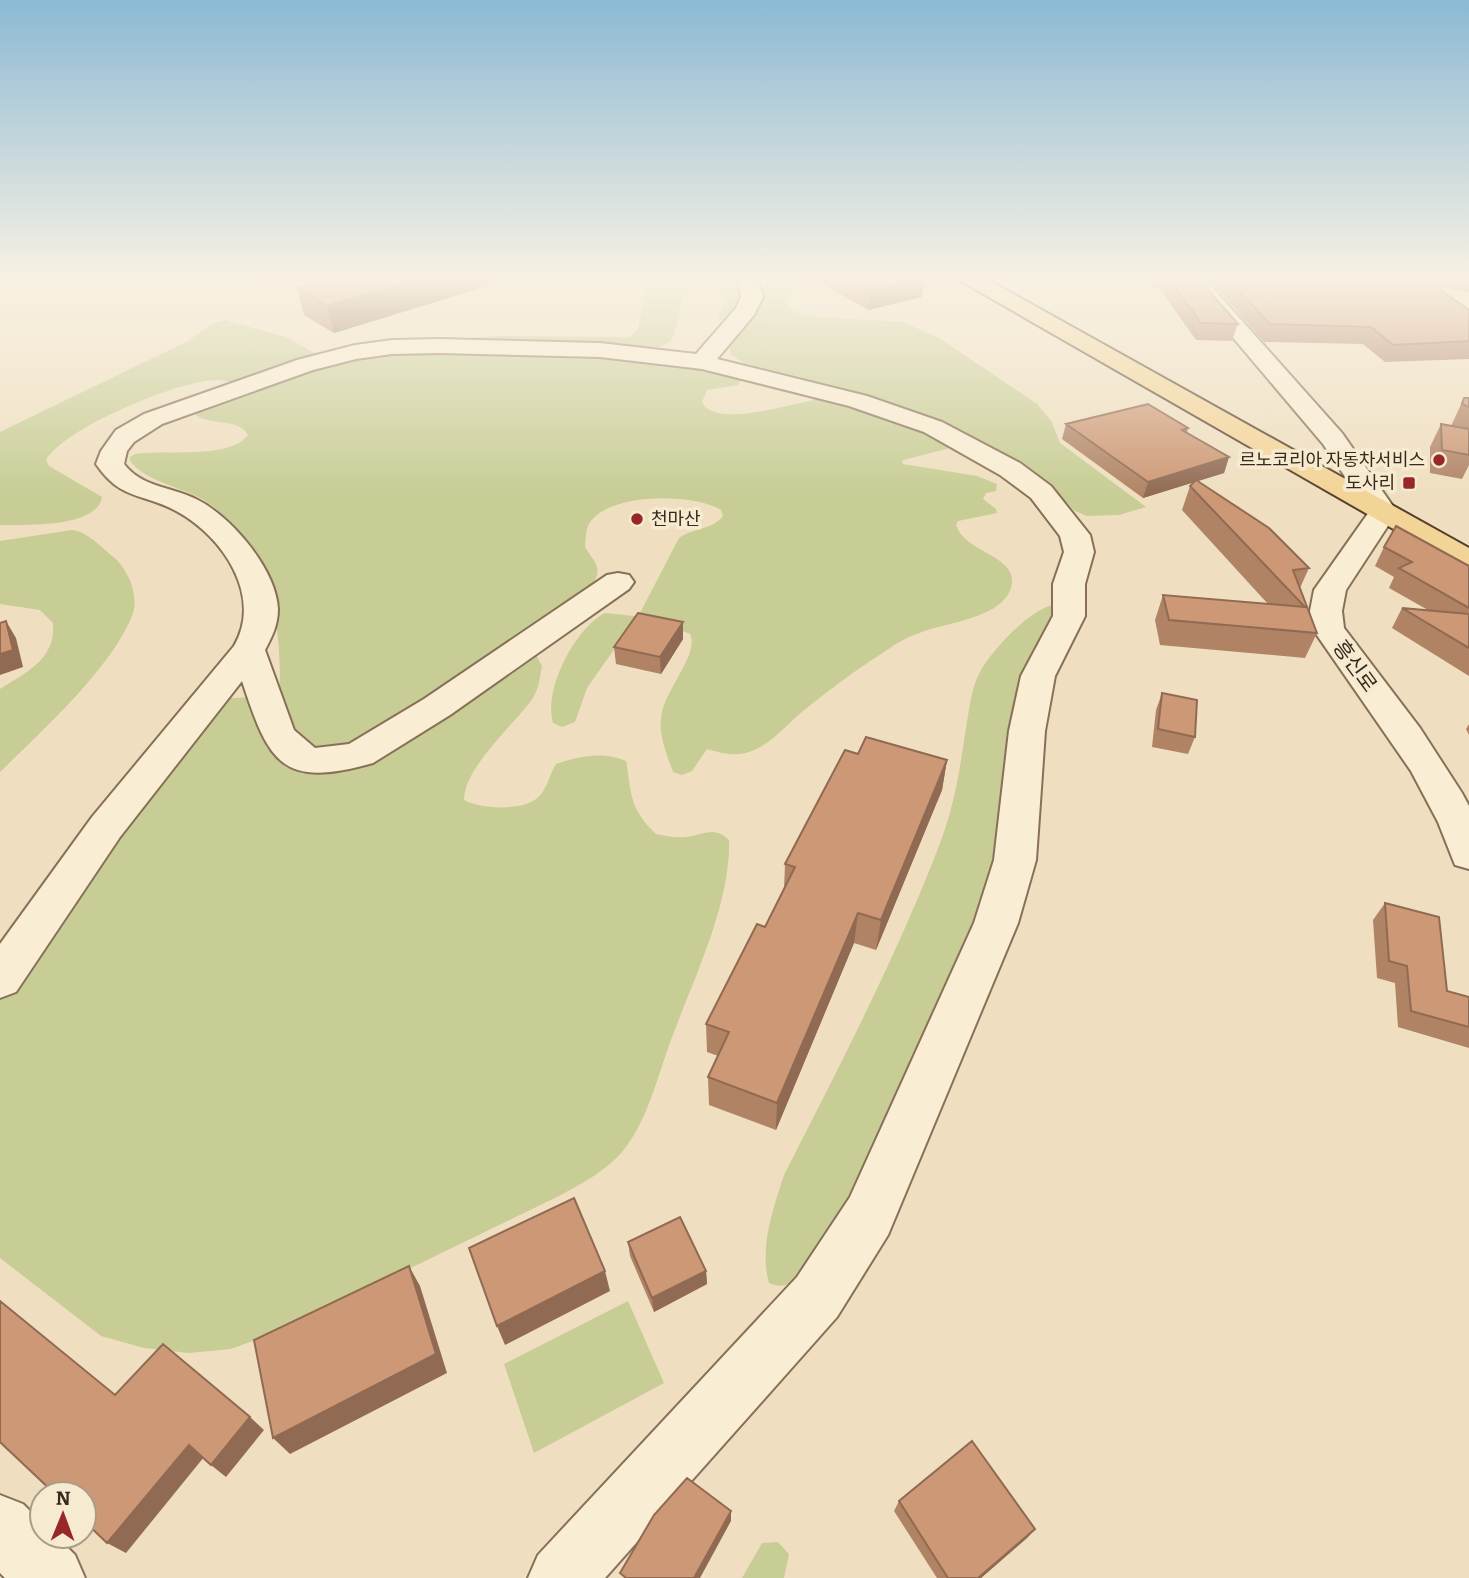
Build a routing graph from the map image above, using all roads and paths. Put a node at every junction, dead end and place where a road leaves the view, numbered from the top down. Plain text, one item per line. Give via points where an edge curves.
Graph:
1 (376, 350) edge
2 (594, 350) edge
3 (712, 350) edge
4 (1095, 350) edge
5 (1117, 350) edge
6 (1255, 350) edge
7 (702, 362) junction
8 (1359, 478) junction
9 (1383, 512) junction
10 (1469, 539) edge
11 (1469, 560) edge
12 (618, 582) dead end
13 (248, 650) junction
14 (1469, 854) edge
15 (0, 979) edge
16 (0, 1527) edge
17 (52, 1578) edge
18 (561, 1578) edge

1 - 13 street via 305,365 153,419 125,436 114,451 110,464 117,477 187,505 233,544 254,582 259,603 260,625
2 - 7 street
3 - 7 street
4 - 9 main road
5 - 8 main road
6 - 8 street via 1333,439
7 - 18 street via 858,401 968,444 1041,492 1075,535 1079,552 1069,584 1069,616 1038,676 1027,731 1014,860 996,923 869,1216 817,1297
8 - 9 street
8 - 10 main road
9 - 11 main road
9 - 14 street, 흥신로 via 1330,590 1328,628 1436,780
12 - 13 street via 403,730 360,754 335,760 311,761 286,747
13 - 15 street via 106,827
16 - 17 street

